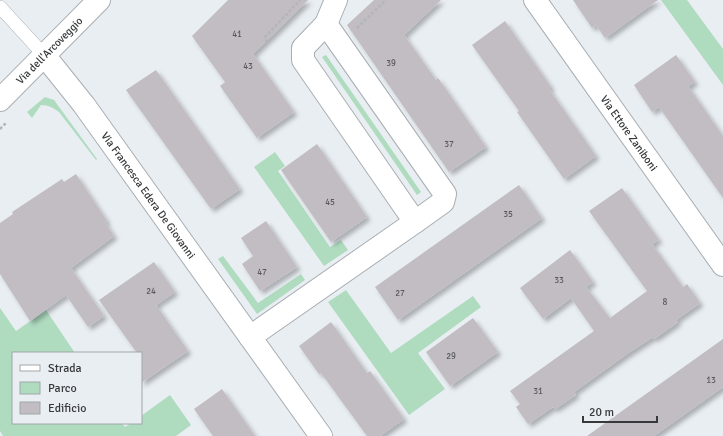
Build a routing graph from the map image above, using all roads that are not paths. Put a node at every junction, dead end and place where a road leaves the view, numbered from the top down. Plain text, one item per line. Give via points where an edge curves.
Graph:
1 (99, 0) edge
2 (336, 0) edge
3 (536, 0) edge
4 (0, 8) edge
5 (326, 24) junction
6 (44, 55) junction
7 (0, 100) edge
8 (415, 222) junction
9 (723, 265) edge
10 (250, 337) junction
11 (320, 436) edge

1 - 6 street, Via dell'Arcoveggio
2 - 5 street
3 - 9 street, Via Ettore Zaniboni
4 - 6 lane
5 - 8 street via 303,48 303,60
5 - 8 street via 445,194 443,202
6 - 7 street, Via dell'Arcoveggio
6 - 10 street, Via Francesca Edera De Giovanni via 84,104
8 - 10 street
10 - 11 street, Via Francesca Edera De Giovanni

